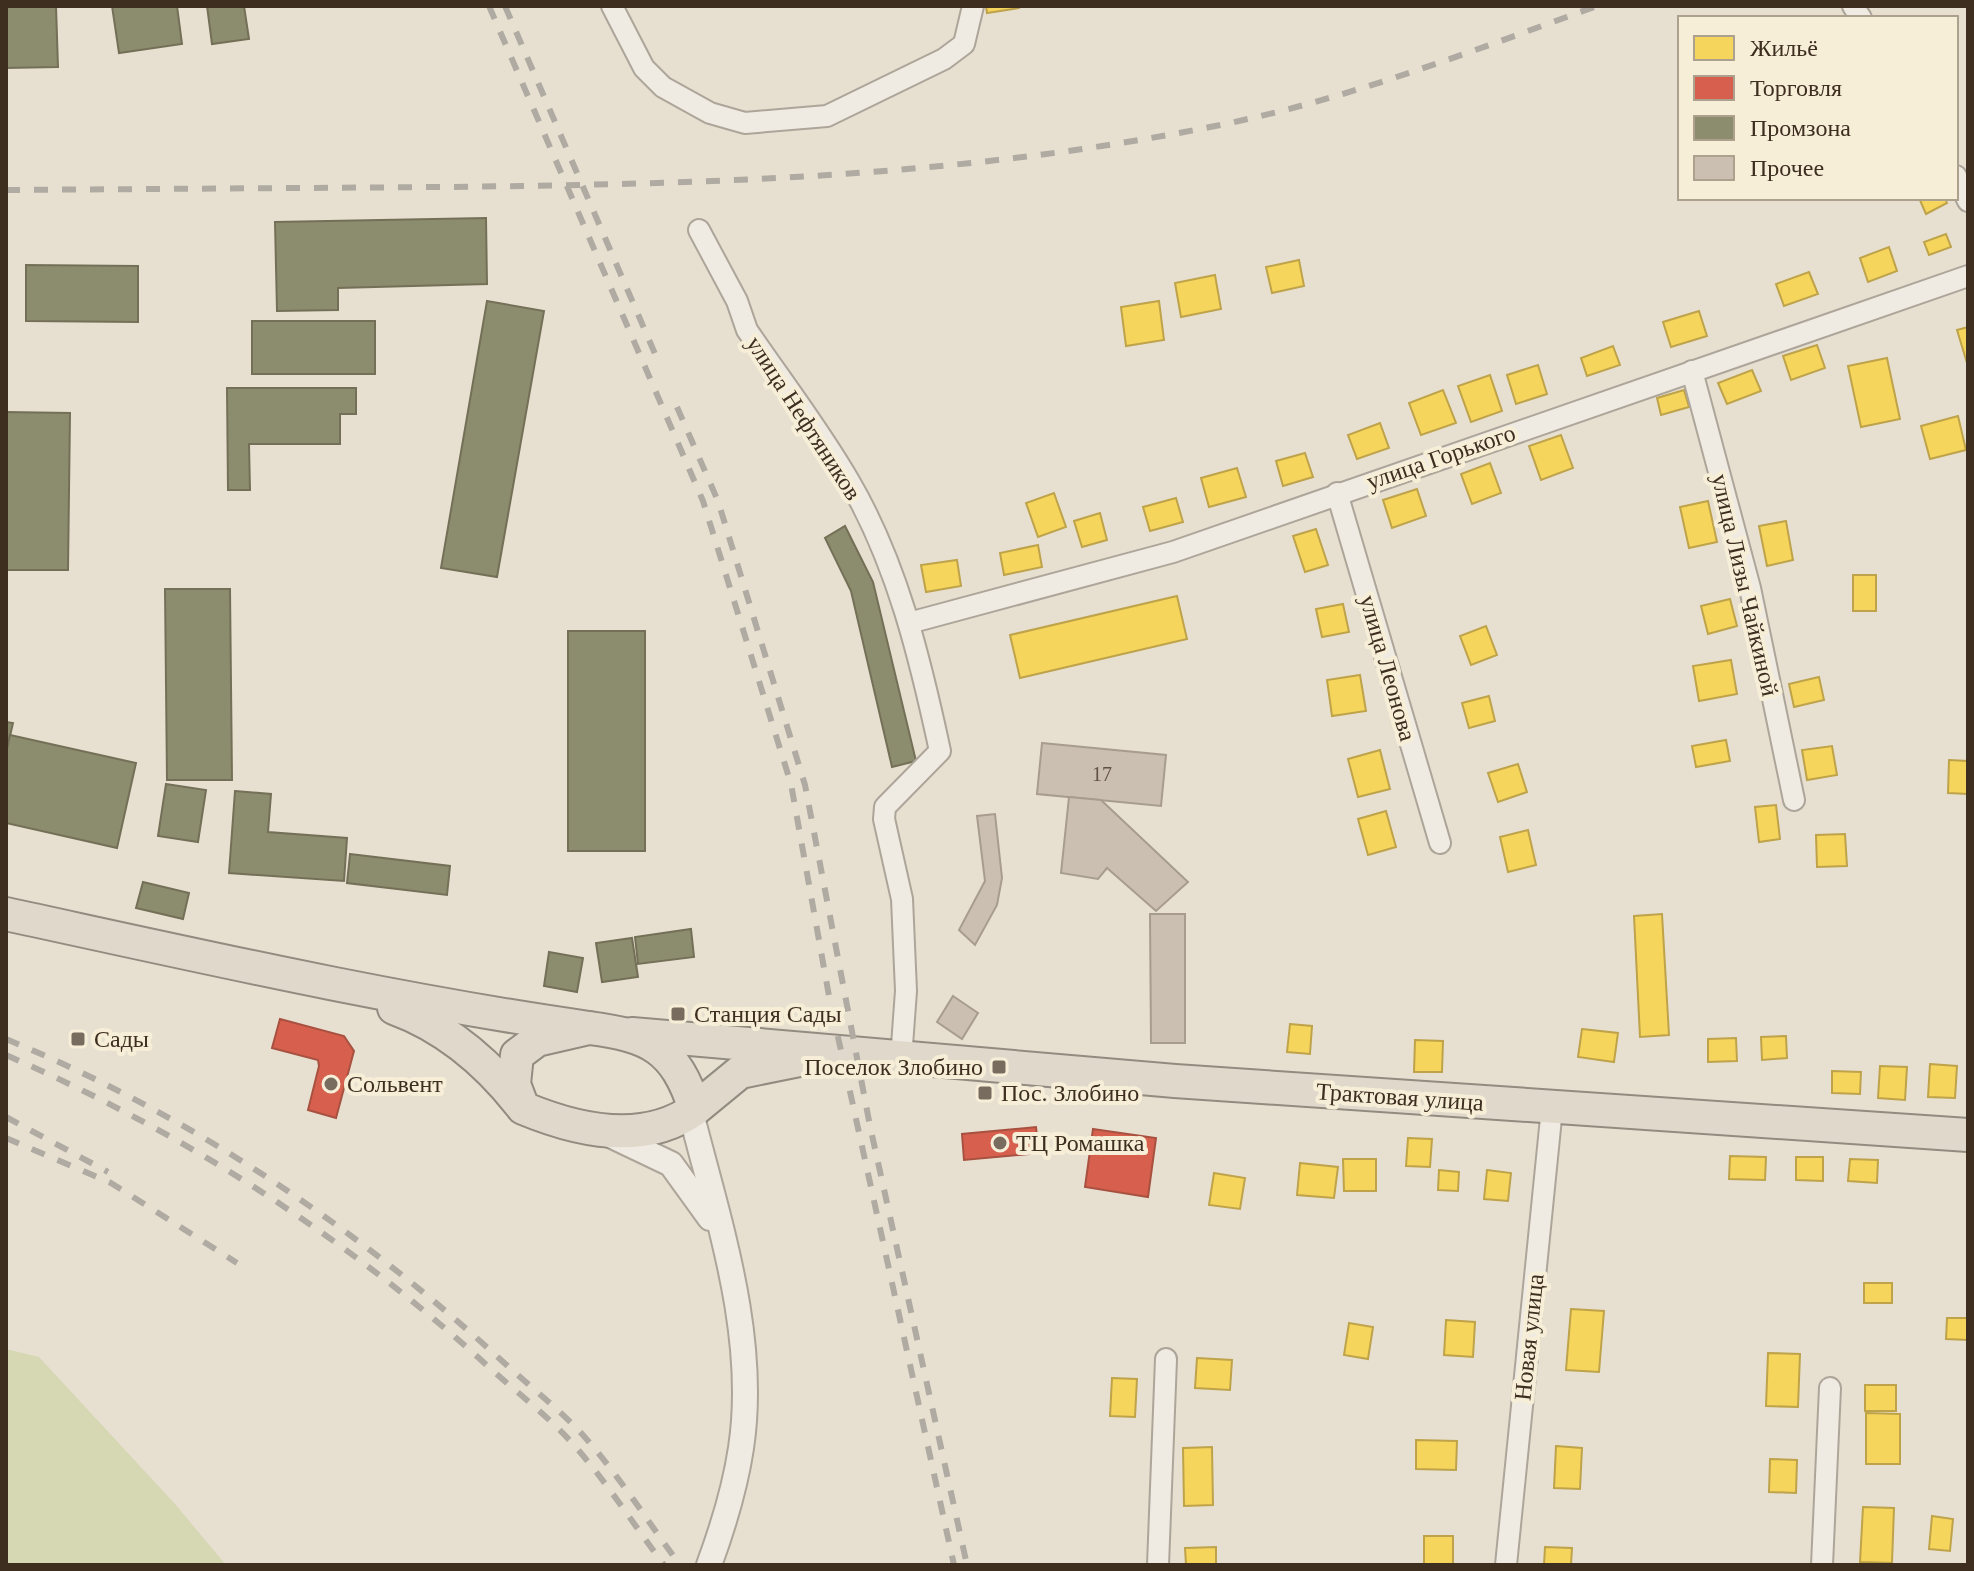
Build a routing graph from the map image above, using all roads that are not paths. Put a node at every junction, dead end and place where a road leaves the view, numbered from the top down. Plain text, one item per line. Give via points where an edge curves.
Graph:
1 (612, 6) edge
2 (973, 6) edge
3 (1958, 180) edge
4 (1968, 201) edge
5 (699, 230) dead end
6 (1968, 276) edge
7 (1692, 371) junction
8 (1337, 493) junction
9 (909, 623) junction
10 (1794, 800) dead end
11 (1440, 843) dead end
12 (6, 914) edge
13 (307, 980) junction
14 (589, 1028) junction
15 (632, 1034) junction
16 (833, 1052) junction
17 (901, 1059) junction
18 (523, 1108) junction
19 (1552, 1108) junction
20 (693, 1111) junction
21 (602, 1131) junction
22 (1968, 1135) edge
23 (722, 1237) junction
24 (1166, 1359) dead end
25 (1830, 1388) dead end
26 (709, 1565) edge
27 (1158, 1565) edge
28 (1506, 1565) edge
29 (1822, 1565) edge

1 - 2 street via 644,68 663,87 710,113 745,123 827,116 944,59 964,44
3 - 4 street
5 - 9 street, улица Нефтяников via 747,330 849,481
6 - 7 street, улица Горького
7 - 8 street, улица Горького
7 - 10 street, улица Лизы Чайкиной via 1750,588
8 - 9 street, улица Горького via 1173,552
8 - 11 street, улица Леонова
9 - 17 street, улица Нефтяников via 940,751 885,807 902,899 906,991
12 - 13 highway
13 - 14 highway, Трактовая улица
13 - 18 highway via 398,1009 452,1036
14 - 15 highway, Трактовая улица
14 - 18 highway via 537,1040 517,1055 514,1084
15 - 16 highway, Трактовая улица
15 - 20 highway via 672,1059 685,1079
16 - 17 highway, Трактовая улица
16 - 20 highway via 740,1072
17 - 19 highway, Трактовая улица
18 - 21 highway
19 - 22 highway, Трактовая улица
19 - 28 street, Новая улица
20 - 21 highway via 668,1126
20 - 23 street
21 - 23 street via 671,1164
23 - 26 street via 744,1361 742,1446
24 - 27 street
25 - 29 street

